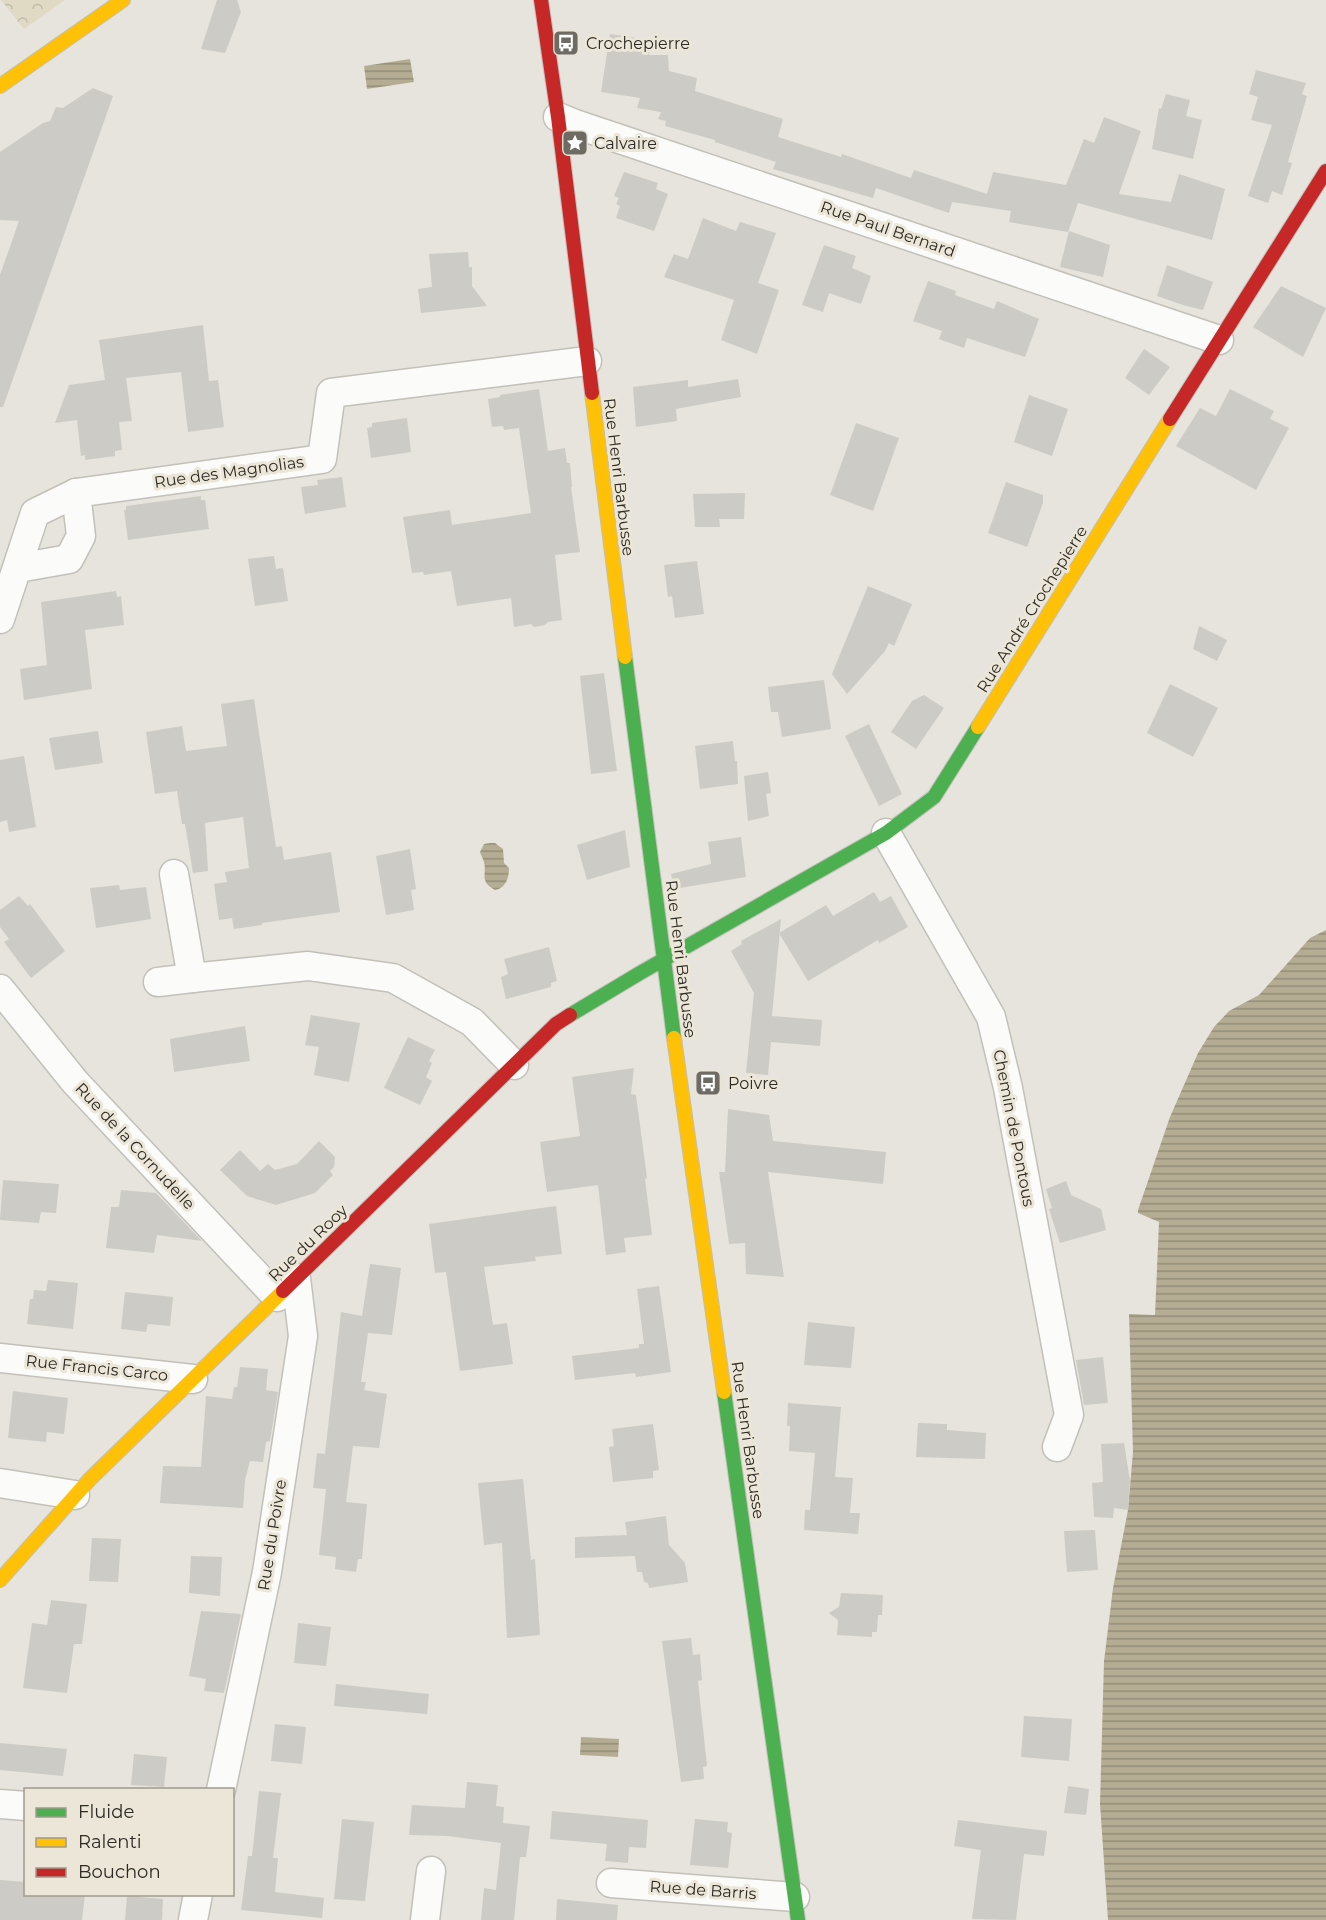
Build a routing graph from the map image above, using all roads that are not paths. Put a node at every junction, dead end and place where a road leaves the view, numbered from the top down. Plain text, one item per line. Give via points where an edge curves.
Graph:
1 (123, 0) edge
2 (541, 0) edge
3 (0, 86) edge
4 (558, 117) junction
5 (1326, 171) edge
6 (1219, 340) junction
7 (587, 361) junction
8 (76, 493) junction
9 (18, 568) junction
10 (0, 619) edge
11 (886, 833) junction
12 (174, 874) dead end
13 (663, 960) junction
14 (192, 978) junction
15 (158, 982) dead end
16 (0, 989) edge
17 (514, 1065) junction
18 (287, 1288) junction
19 (0, 1358) edge
20 (193, 1379) junction
21 (1057, 1447) dead end
22 (0, 1483) edge
23 (75, 1495) junction
24 (0, 1580) edge
25 (221, 1788) edge
26 (0, 1804) edge
27 (24, 1806) edge
28 (431, 1871) dead end
29 (611, 1883) dead end
30 (198, 1896) edge
31 (797, 1908) edge
32 (193, 1920) edge
33 (425, 1920) edge

1 - 3 main road
2 - 4 main road, Rue Henri Barbusse
4 - 6 street, Rue Paul Bernard
4 - 7 main road, Rue Henri Barbusse
5 - 6 main road, Rue André Crochepierre
6 - 11 main road, Rue André Crochepierre via 934,797
7 - 8 street, Rue des Magnolias via 330,393 322,459
7 - 13 main road, Rue Henri Barbusse
8 - 9 street, Rue des Magnolias via 35,513
8 - 9 street via 81,536 69,559
9 - 10 street, Rue des Magnolias
11 - 13 main road, Rue André Crochepierre
11 - 21 street, Chemin de Pontous via 992,1017 1069,1415
12 - 14 street
13 - 17 main road, Rue du Rooy via 556,1024
13 - 31 main road, Rue Henri Barbusse
14 - 15 street
14 - 17 street via 308,966 393,978 472,1022
16 - 18 street, Rue de la Cornudelle via 75,1082
17 - 18 main road, Rue du Rooy
18 - 20 main road, Rue du Rooy
18 - 25 street, Rue du Poivre via 303,1336 267,1572
19 - 20 street, Rue Francis Carco
20 - 23 main road, Rue du Rooy
22 - 23 street
23 - 24 main road, Rue du Rooy
26 - 27 street
28 - 33 street
29 - 31 street, Rue de Barris
30 - 32 street

